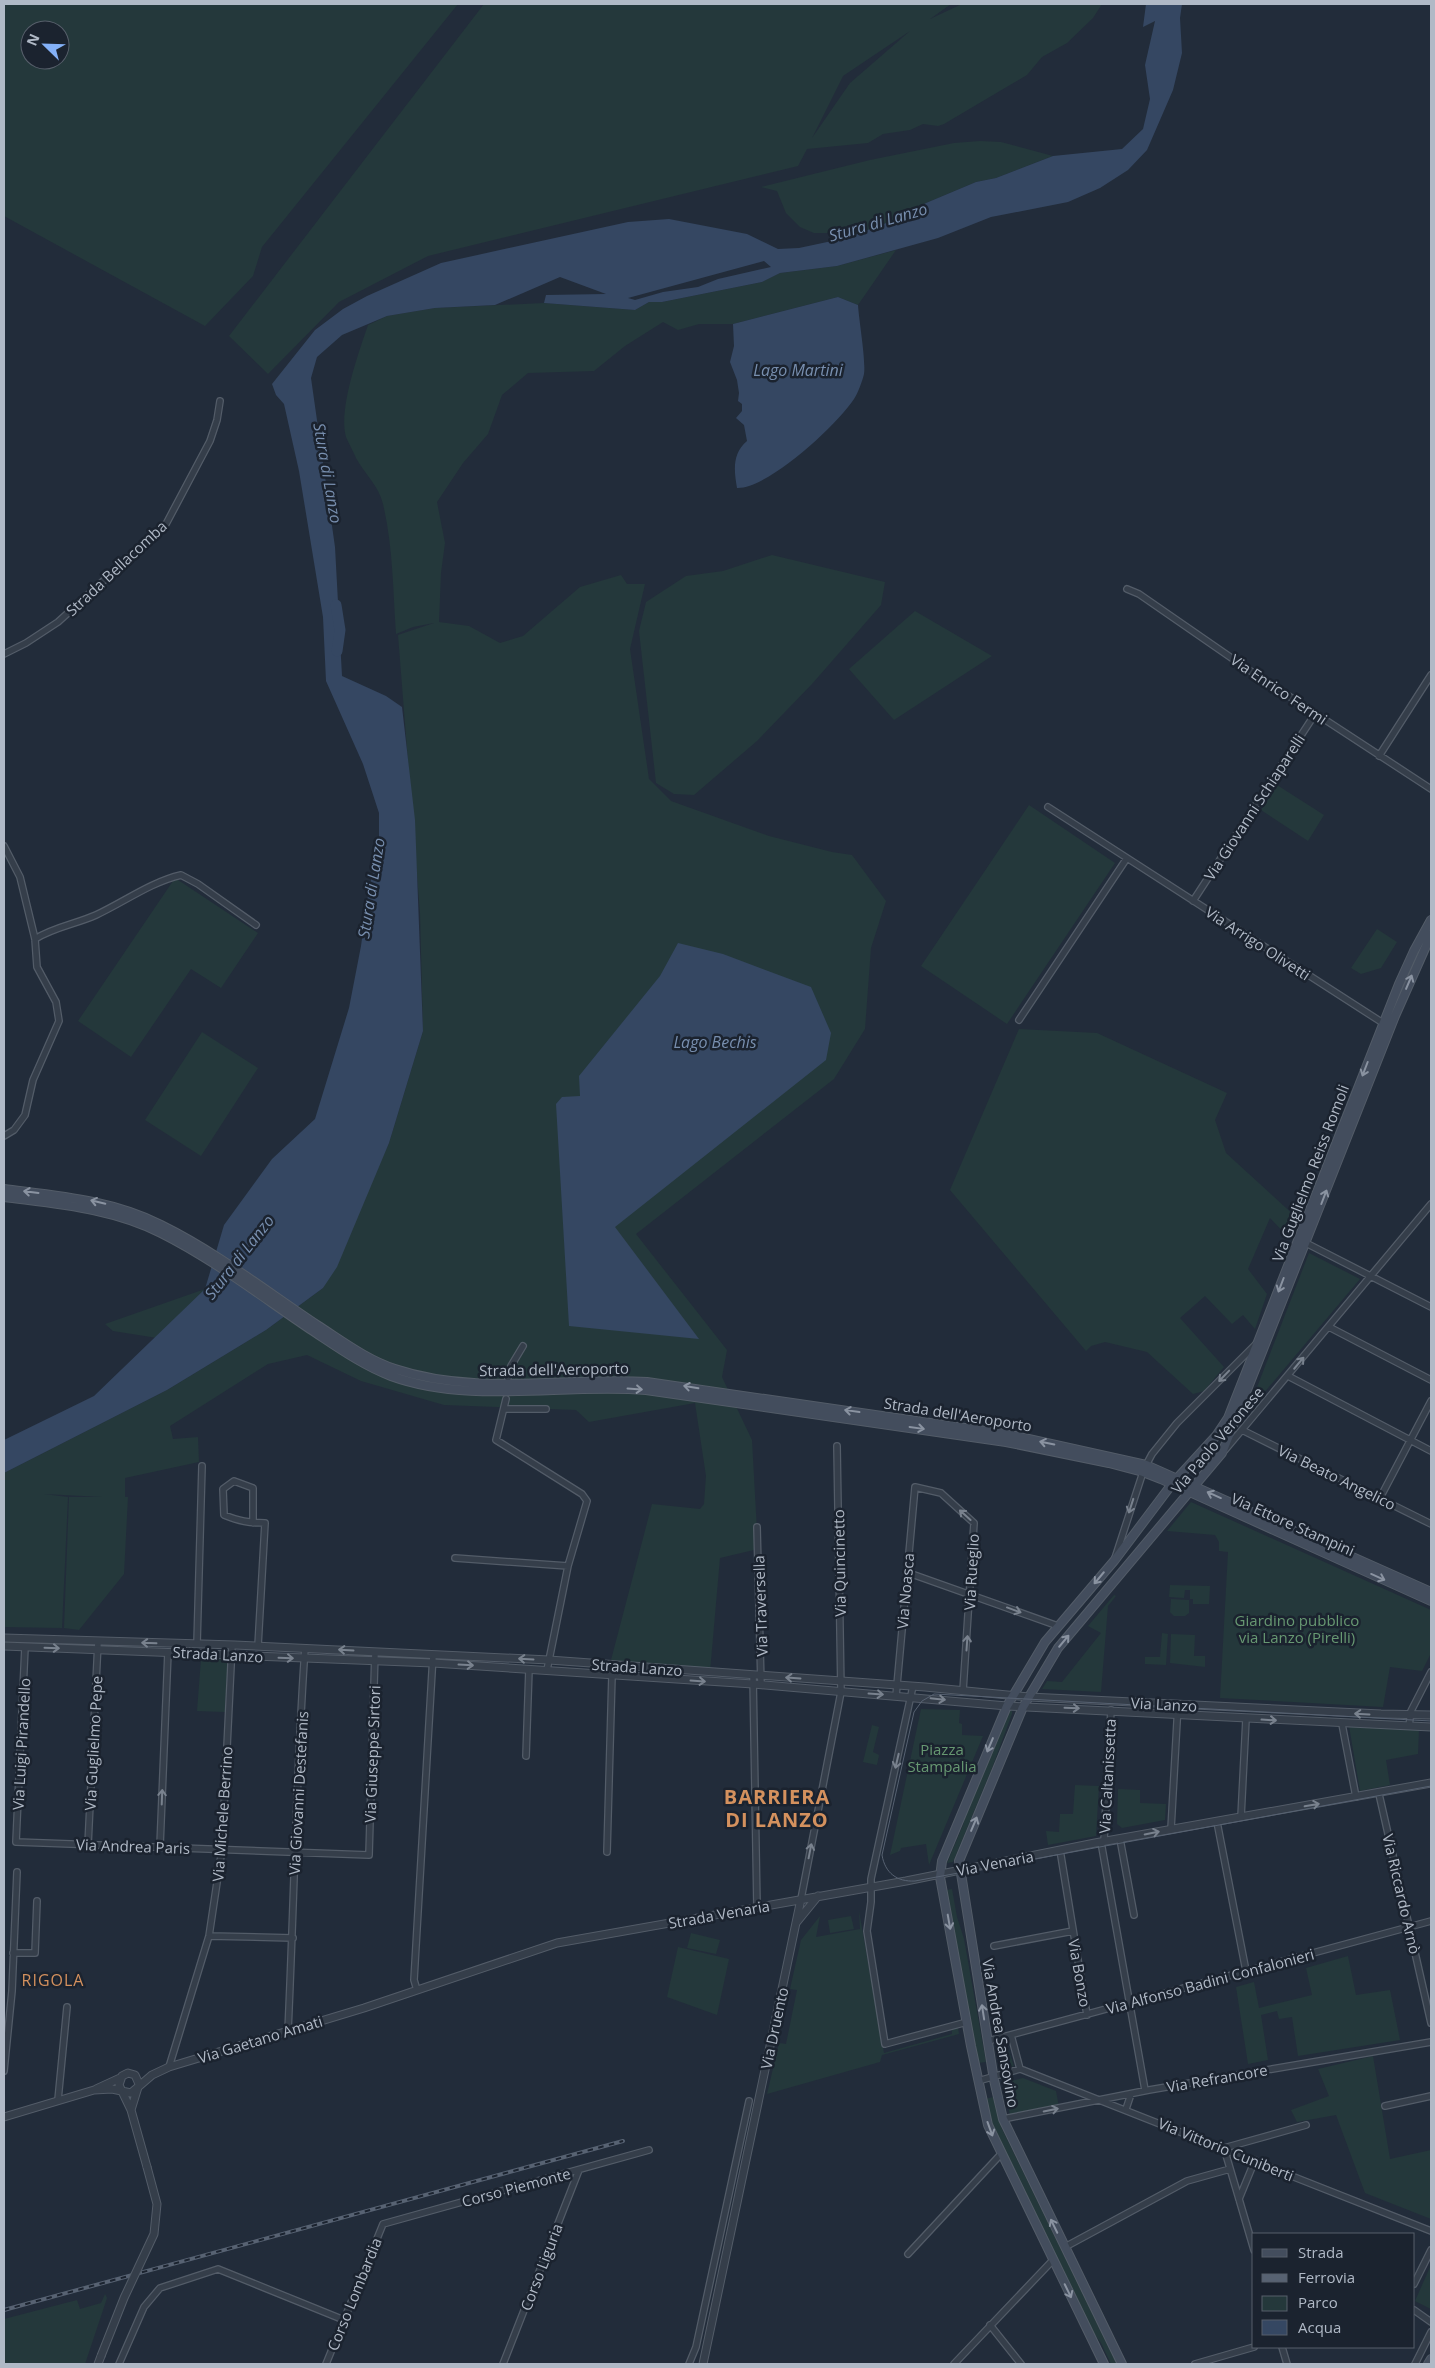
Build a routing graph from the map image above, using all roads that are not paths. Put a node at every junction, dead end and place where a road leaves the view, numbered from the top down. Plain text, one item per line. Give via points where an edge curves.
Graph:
1 (220, 401) dead end
2 (1127, 589) dead end
3 (4, 654) edge
4 (1431, 675) edge
5 (1315, 714) junction
6 (1379, 756) junction
7 (1431, 789) edge
8 (1048, 807) dead end
9 (4, 846) edge
10 (1127, 858) junction
11 (1193, 901) junction
12 (1431, 920) edge
13 (256, 924) dead end
14 (1431, 935) edge
15 (35, 939) junction
16 (1019, 1020) dead end
17 (1387, 1026) junction
18 (4, 1136) edge
19 (4, 1189) edge
20 (4, 1197) edge
21 (57, 1200) junction
22 (1431, 1204) edge
23 (1302, 1241) junction
24 (1371, 1276) junction
25 (1431, 1307) edge
26 (1329, 1327) junction
27 (1258, 1342) junction
28 (524, 1346) dead end
29 (1288, 1376) junction
30 (508, 1378) dead end
31 (1431, 1380) edge
32 (506, 1399) dead end
33 (1431, 1402) edge
34 (504, 1408) junction
35 (546, 1409) dead end
36 (1242, 1430) junction
37 (1216, 1436) joint
38 (1410, 1440) junction
39 (836, 1446) dead end
40 (1431, 1452) edge
41 (1222, 1453) junction
42 (202, 1466) dead end
43 (1144, 1468) junction
44 (1178, 1477) junction
45 (1172, 1484) junction
46 (915, 1487) joint
47 (1193, 1489) junction
48 (1380, 1498) junction
49 (253, 1523) junction
50 (1431, 1524) edge
51 (757, 1527) dead end
52 (455, 1558) dead end
53 (1114, 1560) junction
54 (568, 1566) junction
55 (906, 1572) junction
56 (1431, 1592) edge
57 (970, 1594) junction
58 (1431, 1601) edge
59 (1058, 1626) junction
60 (4, 1638) edge
61 (98, 1642) junction
62 (197, 1644) junction
63 (232, 1645) junction
64 (4, 1646) edge
65 (258, 1646) junction
66 (25, 1647) junction
67 (305, 1648) junction
68 (97, 1650) junction
69 (168, 1652) junction
70 (375, 1652) junction
71 (433, 1654) junction
72 (232, 1656) junction
73 (304, 1658) junction
74 (549, 1660) junction
75 (375, 1661) junction
76 (433, 1663) junction
77 (529, 1668) junction
78 (547, 1670) junction
79 (1431, 1672) edge
80 (612, 1675) junction
81 (753, 1675) junction
82 (762, 1676) junction
83 (841, 1681) junction
84 (753, 1684) junction
85 (761, 1685) junction
86 (897, 1685) junction
87 (913, 1686) junction
88 (963, 1691) junction
89 (841, 1692) junction
90 (1014, 1695) junction
91 (896, 1696) junction
92 (911, 1697) junction
93 (1029, 1697) junction
94 (1178, 1704) junction
95 (1007, 1706) junction
96 (1023, 1706) junction
97 (1111, 1710) junction
98 (1410, 1714) junction
99 (1431, 1714) edge
100 (1178, 1715) junction
101 (1246, 1719) junction
102 (1342, 1724) junction
103 (1410, 1726) junction
104 (1431, 1727) edge
105 (526, 1756) dead end
106 (1431, 1783) edge
107 (1379, 1794) junction
108 (1356, 1797) junction
109 (1241, 1817) junction
110 (1217, 1822) junction
111 (1170, 1829) junction
112 (1120, 1839) junction
113 (16, 1842) joint
114 (1102, 1842) junction
115 (88, 1845) junction
116 (160, 1846) junction
117 (222, 1849) junction
118 (1060, 1850) junction
119 (607, 1852) dead end
120 (294, 1854) junction
121 (369, 1855) joint
122 (960, 1870) junction
123 (17, 1872) dead end
124 (940, 1874) junction
125 (870, 1887) junction
126 (818, 1896) junction
127 (800, 1899) junction
128 (37, 1901) dead end
129 (757, 1907) junction
130 (1134, 1915) dead end
131 (1431, 1921) edge
132 (796, 1923) junction
133 (1409, 1927) junction
134 (1073, 1931) junction
135 (209, 1936) junction
136 (293, 1938) junction
137 (994, 1946) dead end
138 (13, 1953) junction
139 (1246, 1971) junction
140 (4, 1990) edge
141 (417, 1990) junction
142 (12, 1991) junction
143 (1129, 2003) junction
144 (369, 2006) joint
145 (67, 2007) dead end
146 (1088, 2014) junction
147 (967, 2022) junction
148 (1431, 2024) edge
149 (288, 2031) junction
150 (1011, 2035) junction
151 (988, 2041) junction
152 (1431, 2042) edge
153 (168, 2067) junction
154 (1020, 2069) junction
155 (4, 2071) edge
156 (152, 2075) junction
157 (136, 2076) junction
158 (994, 2077) junction
159 (120, 2078) junction
160 (978, 2081) junction
161 (138, 2088) junction
162 (94, 2090) junction
163 (1145, 2090) junction
164 (122, 2091) junction
165 (1130, 2094) junction
166 (1431, 2096) edge
167 (58, 2100) junction
168 (1103, 2100) junction
169 (749, 2101) dead end
170 (1385, 2106) dead end
171 (1126, 2109) junction
172 (131, 2110) junction
173 (4, 2117) edge
174 (1003, 2119) junction
175 (1306, 2125) dead end
176 (1224, 2148) junction
177 (650, 2150) dead end
178 (1001, 2154) junction
179 (1255, 2160) junction
180 (1230, 2169) junction
181 (579, 2170) junction
182 (1239, 2199) junction
183 (383, 2224) joint
184 (1431, 2231) edge
185 (1252, 2243) edge
186 (1064, 2247) junction
187 (1431, 2250) edge
188 (908, 2254) dead end
189 (1053, 2260) junction
190 (1415, 2282) edge
191 (1415, 2311) edge
192 (344, 2320) junction
193 (1431, 2322) edge
194 (990, 2325) junction
195 (1431, 2332) edge
196 (696, 2347) junction
197 (1252, 2348) edge
198 (1282, 2348) edge
199 (707, 2350) junction
200 (1431, 2359) edge
201 (98, 2364) edge
202 (120, 2364) edge
203 (326, 2364) edge
204 (503, 2364) edge
205 (689, 2364) edge
206 (703, 2364) edge
207 (954, 2364) edge
208 (1021, 2364) edge
209 (1104, 2364) edge
210 (1122, 2364) edge
211 (1195, 2364) edge
212 (1287, 2364) edge
213 (1415, 2364) edge
214 (1428, 2364) edge

1 - 3 street, Strada Bellacomba via 210,441 166,524 58,622
2 - 5 street, Via Enrico Fermi
4 - 6 street
5 - 6 street, Via Enrico Fermi
5 - 11 street, Via Giovanni Schiaparelli
6 - 7 street, Via Enrico Fermi
8 - 10 street, Via Arrigo Olivetti
9 - 15 street via 20,877
10 - 11 street, Via Arrigo Olivetti
10 - 16 street
11 - 17 street, Via Arrigo Olivetti
12 - 17 main road, Via Guglielmo Reiss Romoli via 1414,951
13 - 15 street via 181,875 94,916 46,932
17 -> 14 main road, Via Guglielmo Reiss Romoli
15 - 18 street via 37,967 56,1002 59,1021 33,1080 25,1115 14,1130
17 - 23 main road, Via Guglielmo Reiss Romoli
21 -> 19 main road, Strada dell'Aeroporto
20 - 21 main road, Strada dell'Aeroporto
21 - 43 main road, Strada dell'Aeroporto via 108,1212 160,1232 356,1351 394,1369 438,1381 614,1380 683,1386 1006,1434
22 - 24 street, Via Paolo Veronese
23 - 24 street
23 -> 27 main road, Via Guglielmo Reiss Romoli
23 - 41 main road, Via Guglielmo Reiss Romoli
24 - 25 street
24 - 26 street, Via Paolo Veronese
29 -> 26 street, Via Paolo Veronese
26 - 31 street
27 - 37 main road, Via Guglielmo Reiss Romoli via 1231,1412
27 -> 43 street via 1177,1423
28 - 30 street via 511,1366
29 - 36 street, Via Paolo Veronese
29 - 38 street
32 - 34 street
33 - 38 street
34 - 35 street
34 - 54 street via 496,1440 582,1494 587,1501
36 - 41 street, Via Paolo Veronese
36 - 48 street, Via Beato Angelico
37 - 44 main road, Via Paolo Veronese
38 - 40 street
38 - 48 street
39 - 83 street, Via Quincinetto
41 - 47 main road, Via Paolo Veronese
42 - 62 street
43 - 44 main road, Via Ettore Stampini
43 - 45 main road, Via Ettore Stampini
43 -> 53 street
44 - 45 main road, Via Paolo Veronese
44 - 47 main road, Via Ettore Stampini
45 - 47 main road, Via Ettore Stampini
45 - 53 main road, Via Paolo Veronese
46 - 55 street, Via Noasca
57 -> 46 street, Via Rueglio via 974,1523 941,1493
56 -> 47 main road, Via Ettore Stampini
47 -> 58 main road, Via Ettore Stampini
93 -> 47 main road, Via Paolo Veronese via 1058,1648
48 - 50 street, Via Beato Angelico
49 - 49 street via 224,1515 223,1489 234,1481 253,1488
49 - 65 street, Strada Lanzo via 265,1523
51 - 82 street, Via Traversella
52 - 54 street
53 -> 59 main road, Via Paolo Veronese
54 - 74 street
55 - 57 street
55 - 86 street, Via Noasca
57 -> 59 street
88 -> 57 street, Via Rueglio
59 - 90 main road, Via Paolo Veronese
60 - 61 street, Strada Lanzo
62 -> 61 street, Strada Lanzo
61 - 68 street, Via Guglielmo Pepe
62 - 63 street, Strada Lanzo
63 - 65 street, Strada Lanzo
63 - 72 street, Via Michele Berrino
64 - 66 street, Strada Lanzo
65 - 67 street, Strada Lanzo
66 -> 68 street, Strada Lanzo
66 - 113 street, Via Luigi Pirandello
70 -> 67 street, Strada Lanzo
67 - 73 street, Via Giovanni Destefanis
68 - 69 street, Strada Lanzo
68 - 115 street, Via Guglielmo Pepe
69 - 72 street, Strada Lanzo
116 -> 69 street
70 - 71 street, Strada Lanzo
70 - 75 street, Via Giuseppe Sirtori
74 -> 71 street, Strada Lanzo
71 - 76 street
72 -> 73 street, Strada Lanzo
72 - 117 street, Via Michele Berrino
73 - 75 street, Strada Lanzo
73 - 120 street, Via Giovanni Destefanis
74 - 78 street
74 - 81 street, Strada Lanzo
75 - 76 street, Strada Lanzo
75 - 121 street, Via Giuseppe Sirtori
76 -> 77 street, Strada Lanzo
76 - 141 street via 414,1980
77 - 78 street, Strada Lanzo
77 - 105 street
78 - 80 street, Strada Lanzo
79 - 98 street
80 -> 84 street, Strada Lanzo
80 - 119 street, Strada Lanzo
81 - 82 street, Strada Lanzo
81 - 84 street
83 -> 82 street, Strada Lanzo
82 - 85 street, Via Traversella
83 - 86 street, Strada Lanzo
83 - 89 street
84 - 85 street, Strada Lanzo
84 - 129 street
85 - 89 street, Strada Lanzo
86 - 87 street, Via Lanzo
86 - 91 street, Via Noasca
87 - 88 street, Via Lanzo
87 - 92 street
88 - 90 street, Via Lanzo
89 -> 91 street, Strada Lanzo
127 -> 89 street, Via Druento
90 - 93 street, Via Lanzo
90 - 95 main road
91 - 92 street, Strada Lanzo
92 -> 95 street, Via Lanzo
92 -> 125 street
93 - 94 street, Via Lanzo
93 - 96 main road
98 -> 94 street, Via Lanzo
94 - 100 street
95 - 96 street, Via Lanzo
95 -> 124 main road via 942,1861
96 -> 97 street, Via Lanzo
122 -> 96 main road via 959,1861
97 - 100 street, Via Lanzo
97 - 114 street, Via Caltanissetta
98 - 99 street, Via Lanzo
98 - 103 street
100 - 101 street, Via Lanzo
100 - 111 street
101 -> 102 street, Via Lanzo
101 - 109 street
102 - 103 street, Via Lanzo
102 - 108 street
103 - 104 street, Via Lanzo
106 - 107 street, Via Venaria
107 - 108 street, Via Venaria
107 - 133 street, Via Riccardo Arnò
109 -> 108 street, Via Venaria
109 - 110 street, Via Venaria
110 - 111 street, Via Venaria
110 - 139 street
112 -> 111 street, Via Venaria
112 - 114 street, Via Venaria
112 - 130 street
113 - 115 street, Via Andrea Paris
114 - 118 street, Via Venaria
114 - 143 street, Via Caltanissetta
115 - 116 street, Via Andrea Paris
116 - 117 street, Via Andrea Paris
117 - 120 street, Via Andrea Paris
117 - 135 street, Via Michele Berrino
118 - 122 street, Via Venaria
118 - 134 street, Via Bonzo
120 - 121 street, Via Andrea Paris
120 - 136 street, Via Giovanni Destefanis
122 - 124 street, Via Venaria
151 -> 122 main road, Via Andrea Sansovino
123 - 138 street
124 - 125 street, Via Venaria
124 -> 147 main road, Via Andrea Sansovino
125 - 126 street, Strada Venaria
125 - 147 street via 867,1931 885,2044
126 - 127 street, Strada Venaria
126 - 132 street
127 - 129 street, Strada Venaria
127 - 132 street, Via Druento
128 - 138 street via 35,1953
129 - 141 street, Strada Venaria via 557,1943
131 - 133 street, Via Alfonso Badini Confalonieri
132 - 199 street, Via Druento
133 - 139 street, Via Alfonso Badini Confalonieri
133 - 148 street, Via Riccardo Arnò
134 - 137 street, Via Bonzo
134 - 146 street, Via Bonzo
135 - 136 street
135 - 153 street, Via Michele Berrino
136 - 149 street, Via Giovanni Destefanis
138 - 142 street
139 - 143 street, Via Alfonso Badini Confalonieri
140 - 142 street
141 - 144 street, Strada Venaria
142 - 155 street
143 - 146 street, Via Alfonso Badini Confalonieri
143 - 163 street, Via Caltanissetta
144 - 149 street, Via Gaetano Amati
145 - 167 street
146 - 150 street, Via Alfonso Badini Confalonieri
147 - 160 main road, Via Andrea Sansovino
149 - 153 street, Via Gaetano Amati
150 - 151 street, Via Alfonso Badini Confalonieri
150 - 154 street
151 - 158 main road, Via Andrea Sansovino
152 - 163 street, Via Refrancore
153 - 156 street, Via Gaetano Amati
154 - 158 street
154 - 168 street, Via Vittorio Cuniberti
156 - 157 street, Via Gaetano Amati
156 - 161 street, Via Gaetano Amati
157 - 159 street via 128,2073
157 - 161 street
158 - 160 street
158 - 174 main road, Via Andrea Sansovino
159 - 162 street
159 - 164 street via 118,2085
160 -> 178 main road, Via Andrea Sansovino via 986,2120
161 - 164 street via 131,2093
161 - 172 street, Via Gaetano Amati
162 - 164 street
162 - 167 street
163 - 165 street, Via Refrancore
164 - 172 street
165 - 168 street, Via Refrancore
165 - 171 street
166 - 170 street
167 - 173 street
168 - 171 street, Via Vittorio Cuniberti
174 -> 168 street, Via Refrancore
169 - 196 street
171 - 176 street, Via Vittorio Cuniberti
172 - 201 street, bridge via 157,2204 154,2234
186 -> 174 main road, Via Andrea Sansovino
175 - 176 street
176 - 179 street, Via Vittorio Cuniberti
176 - 180 street
177 - 181 street, Corso Piemonte
178 - 188 street
178 - 189 main road, Via Andrea Sansovino
179 - 182 street
179 - 184 street, Via Vittorio Cuniberti
180 - 182 street
180 - 186 street via 1187,2182
181 - 183 street, Corso Piemonte
181 - 204 street, Corso Liguria
182 - 185 street
183 - 192 street, Corso Lombardia
186 - 210 main road, Via Andrea Sansovino
187 - 190 street
189 - 194 street
189 -> 209 main road, Via Andrea Sansovino
191 - 193 street
192 - 202 street via 218,2269 160,2288 144,2307
192 - 203 street, Corso Lombardia
194 - 207 street
194 - 208 street
195 - 213 street
196 - 199 street
196 - 205 street
197 - 211 street
198 - 212 street
199 - 206 street, Via Druento
200 - 214 main road

